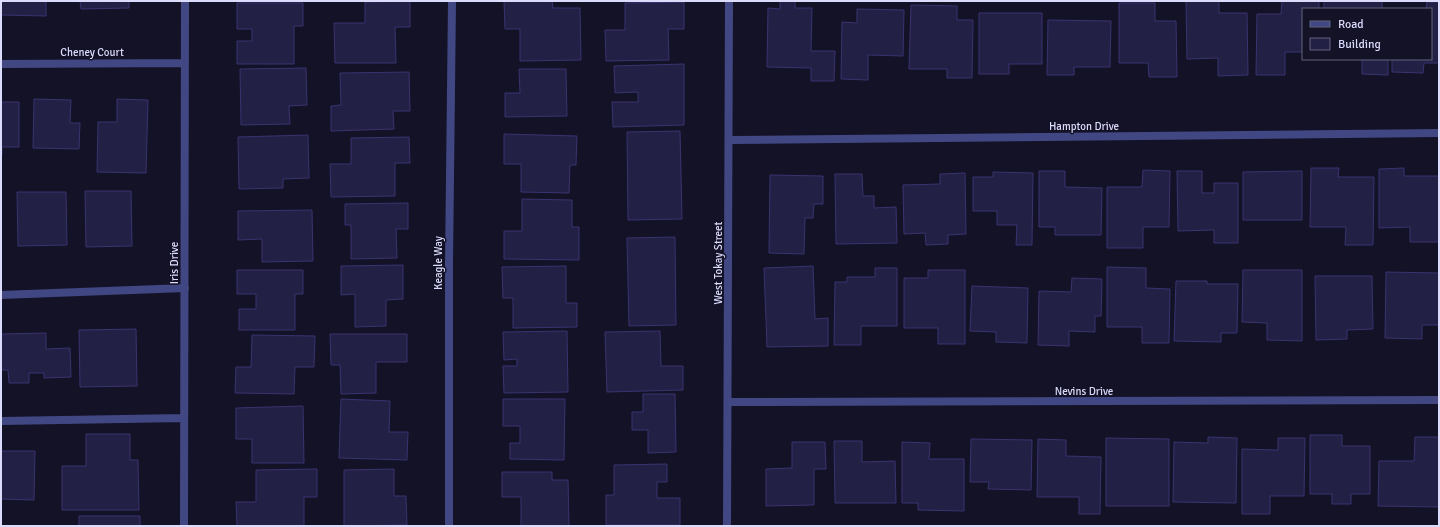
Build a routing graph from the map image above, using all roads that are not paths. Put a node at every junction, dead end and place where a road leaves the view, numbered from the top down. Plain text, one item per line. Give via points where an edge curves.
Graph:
1 (185, 1) edge
2 (452, 1) edge
3 (729, 1) edge
4 (184, 63) junction
5 (1, 64) edge
6 (1439, 133) edge
7 (729, 140) junction
8 (184, 288) junction
9 (1, 295) edge
10 (1439, 400) edge
11 (728, 402) junction
12 (184, 418) junction
13 (1, 421) edge
14 (184, 526) edge
15 (449, 526) edge
16 (727, 526) edge

1 - 4 street, Iris Drive
2 - 15 street, Keagle Way
3 - 7 street, West Tokay Street
4 - 5 street, Cheney Court
4 - 8 street, Iris Drive
6 - 7 street, Hampton Drive
7 - 11 street, West Tokay Street
8 - 9 street
8 - 12 street, Iris Drive
10 - 11 street, Nevins Drive
11 - 16 street, West Tokay Street
12 - 13 street
12 - 14 street, Iris Drive

